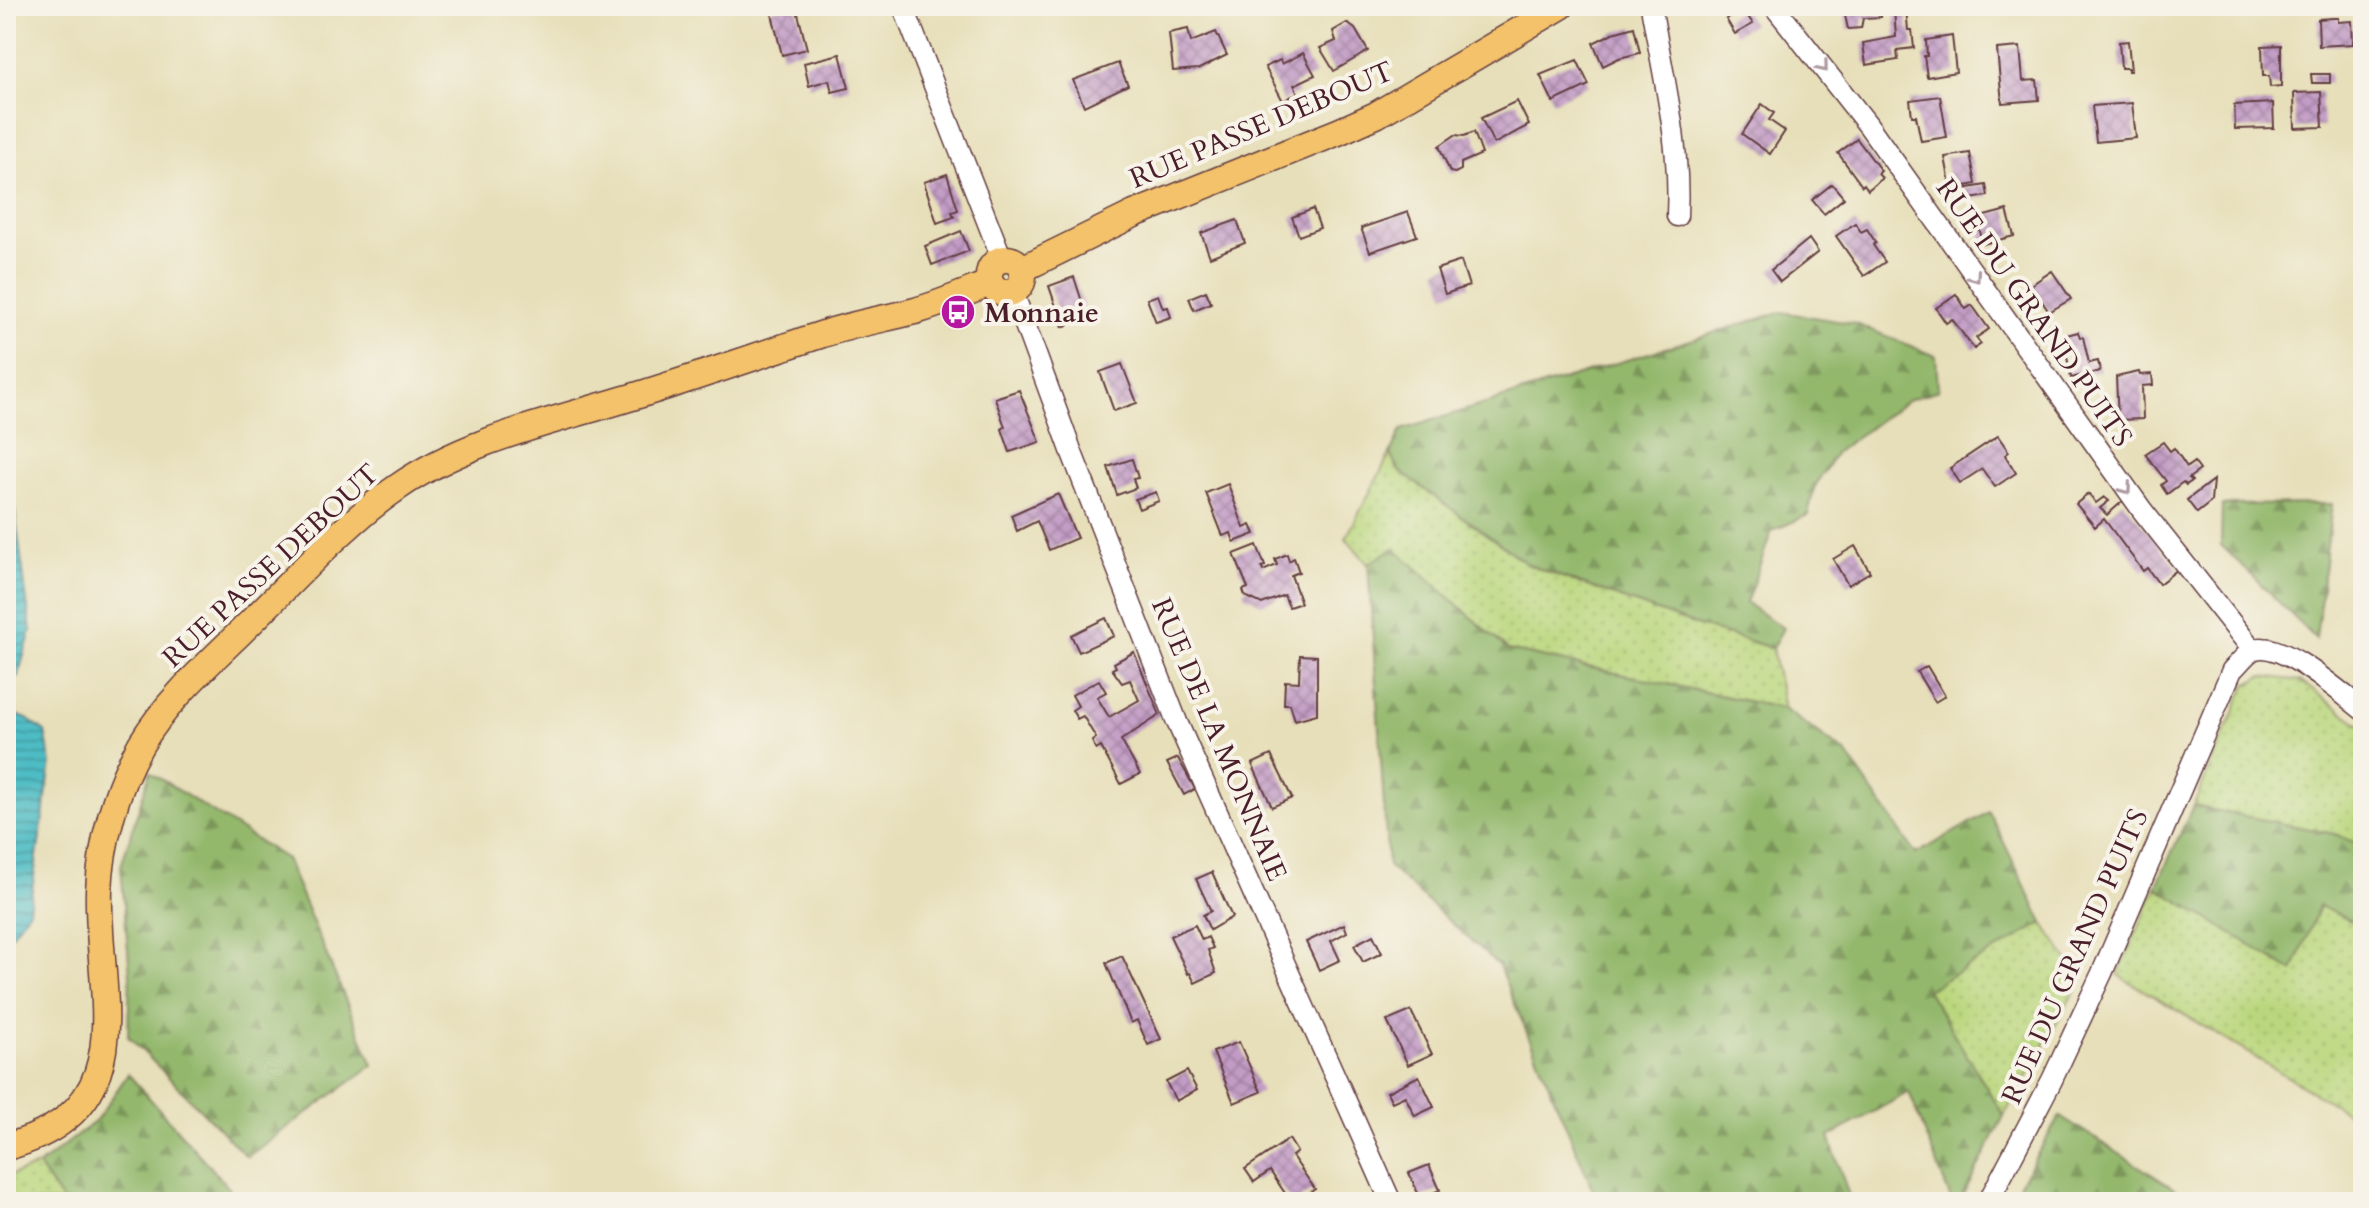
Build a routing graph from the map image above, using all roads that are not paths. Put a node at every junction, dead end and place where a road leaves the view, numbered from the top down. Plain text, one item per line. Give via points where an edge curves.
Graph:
1 (903, 6) edge
2 (1561, 6) edge
3 (1651, 6) edge
4 (1774, 6) edge
5 (1677, 216) dead end
6 (1007, 276) junction
7 (2252, 649) junction
8 (2363, 710) edge
9 (6, 1147) edge
10 (1391, 1202) edge
11 (1988, 1202) edge

1 - 6 street, RUE DE LA MONNAIE
2 - 6 main road, RUE PASSE DEBOUT via 1376,115 1134,214
3 - 5 street via 1676,148
4 -> 7 street, RUE DU GRAND PUITS via 1868,125 2142,510
6 - 9 main road, RUE PASSE DEBOUT via 918,310 825,333 460,453 397,487 365,513 175,699 141,745 113,812 101,866 107,1021 98,1071 82,1101 53,1129
6 - 10 street, RUE DE LA MONNAIE via 1177,722
7 - 8 street via 2293,658
7 - 11 street, RUE DU GRAND PUITS via 2232,670 2102,973

